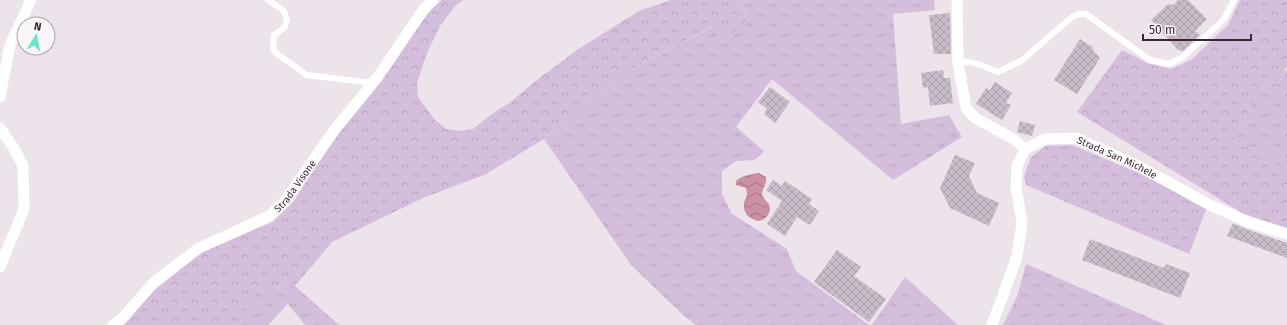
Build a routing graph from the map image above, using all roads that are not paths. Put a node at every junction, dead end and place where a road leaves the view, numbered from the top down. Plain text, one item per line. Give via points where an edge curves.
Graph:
1 (31, 0) edge
2 (268, 0) edge
3 (433, 0) edge
4 (957, 0) edge
5 (1234, 0) edge
6 (958, 63) junction
7 (373, 82) junction
8 (0, 97) edge
9 (0, 128) edge
10 (1024, 149) junction
11 (1287, 234) edge
12 (0, 267) edge
13 (113, 325) edge
14 (992, 325) edge

1 - 8 street via 10,45
2 - 7 lane via 284,11 287,20 284,28 274,35 273,49 278,55 306,75
3 - 7 street, Strada Visone
4 - 6 street
5 - 6 lane via 1219,24 1183,57 1169,64 1150,60 1086,14 1078,14 1021,61 998,72 971,62
6 - 10 street via 966,108 975,118 1015,140
7 - 13 street, Strada Visone via 336,128 284,202 269,216 199,248 154,282 121,320
9 - 12 street via 23,166 24,208
10 - 11 street, Strada San Michele via 1045,139 1076,138 1139,166 1208,204 1248,222
10 - 14 street via 1017,166 1016,187 1022,223 1017,257

